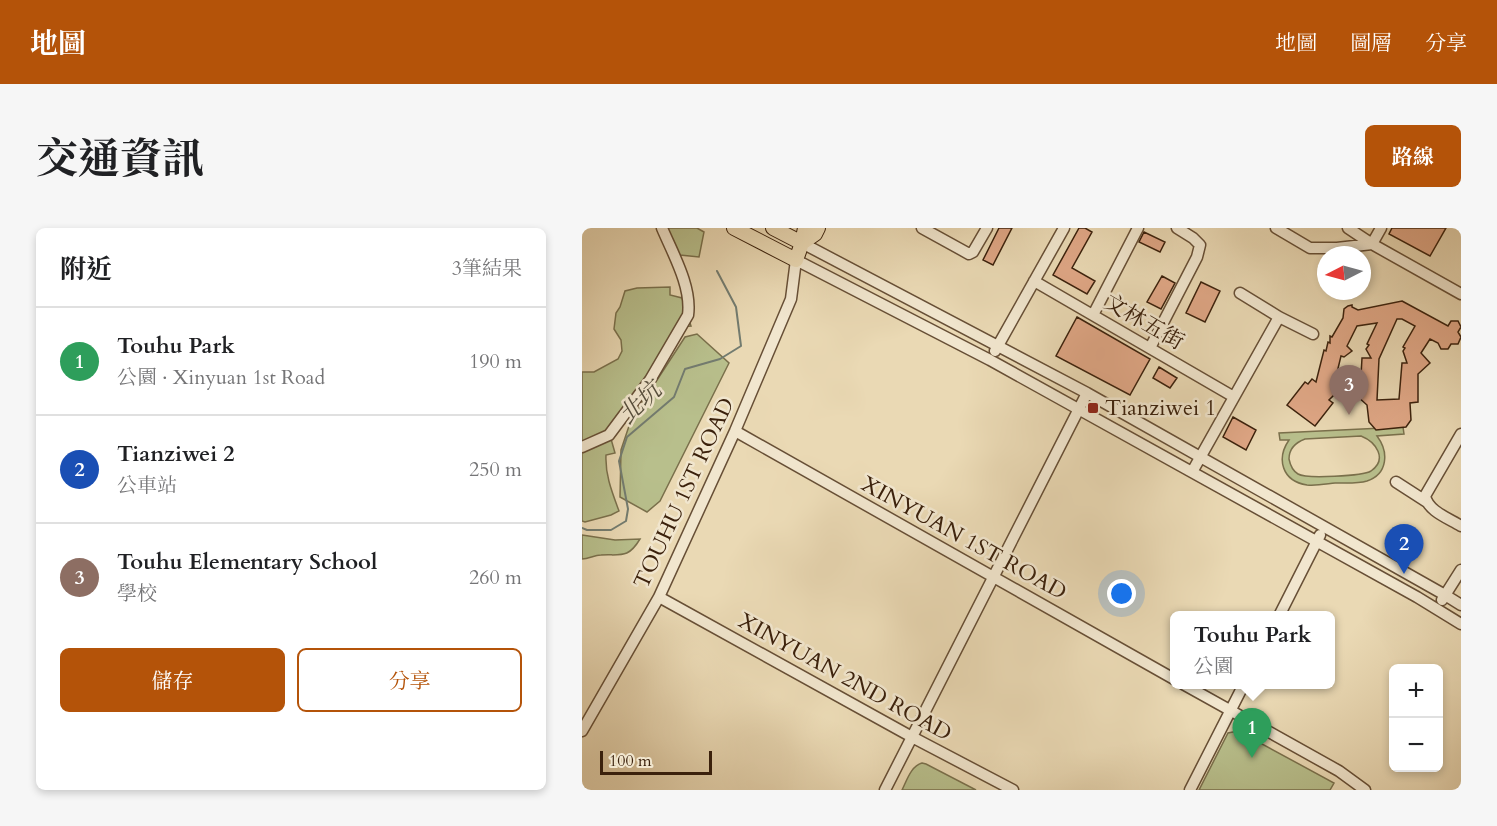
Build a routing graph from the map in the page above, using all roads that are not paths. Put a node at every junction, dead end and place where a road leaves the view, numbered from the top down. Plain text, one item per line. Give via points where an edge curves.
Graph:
1 (662, 228) edge
2 (734, 228) edge
3 (773, 228) edge
4 (805, 228) edge
5 (818, 228) edge
6 (922, 228) edge
7 (987, 228) edge
8 (1064, 228) edge
9 (1138, 228) edge
10 (1178, 228) edge
11 (1276, 228) edge
12 (1348, 228) edge
13 (1381, 228) edge
14 (802, 243) junction
15 (1372, 244) junction
16 (801, 263) junction
17 (1034, 281) junction
18 (1240, 293) dead end
19 (1461, 294) edge
20 (1093, 315) junction
21 (1279, 316) junction
22 (1313, 334) dead end
23 (998, 345) junction
24 (1150, 348) junction
25 (990, 360) junction
26 (1087, 393) junction
27 (1234, 397) junction
28 (1079, 409) junction
29 (735, 431) junction
30 (1461, 434) edge
31 (582, 447) edge
32 (1201, 458) junction
33 (1192, 472) junction
34 (1396, 482) dead end
35 (1427, 502) junction
36 (1461, 526) edge
37 (1324, 527) junction
38 (1317, 541) junction
39 (1461, 570) edge
40 (993, 577) junction
41 (1445, 595) junction
42 (659, 597) junction
43 (1461, 605) edge
44 (1437, 608) junction
45 (1281, 611) edge
46 (1461, 624) edge
47 (1170, 677) edge
48 (1192, 689) edge
49 (1241, 689) edge
50 (1230, 711) junction
51 (582, 730) edge
52 (912, 737) junction
53 (885, 790) edge
54 (1013, 790) edge
55 (1190, 790) edge
56 (1365, 790) edge

1 - 31 street via 682,275 690,304 688,315 650,380 609,435
2 - 16 main road
3 - 14 main road
4 - 14 main road
5 - 14 main road
6 - 7 street via 969,254
8 - 17 street
9 - 20 street
10 - 24 street via 1200,245
11 - 15 street via 1310,248
12 - 15 street
13 - 15 street
14 - 16 main road
14 - 23 street
15 - 19 street
16 - 25 street
16 - 29 street, TOUHU 1ST ROAD via 791,299
17 - 20 street, 文林五街
17 - 23 street
18 - 21 street
20 - 24 street, 文林五街
21 - 22 street
21 - 27 street
23 - 25 street
23 - 26 street
24 - 27 street, 文林五街
25 - 28 street
26 - 28 street
26 - 32 street
27 - 32 street
28 - 33 street
28 - 40 street
29 - 40 street, XINYUAN 1ST ROAD
29 - 42 street, TOUHU 1ST ROAD
30 - 35 street via 1425,496
32 - 33 street
32 - 37 street
33 - 38 street
34 - 35 street
35 - 36 street
37 - 38 street
37 - 41 street
38 - 44 street
38 - 45 street
39 - 41 street
40 - 47 street, XINYUAN 1ST ROAD
40 - 52 street
41 - 43 street
41 - 44 street
42 - 51 street, TOUHU 1ST ROAD
42 - 52 street, XINYUAN 2ND ROAD
44 - 46 street
48 - 50 street
49 - 50 street
50 - 55 street
50 - 56 street via 1339,771
52 - 53 street
52 - 54 street, XINYUAN 2ND ROAD

